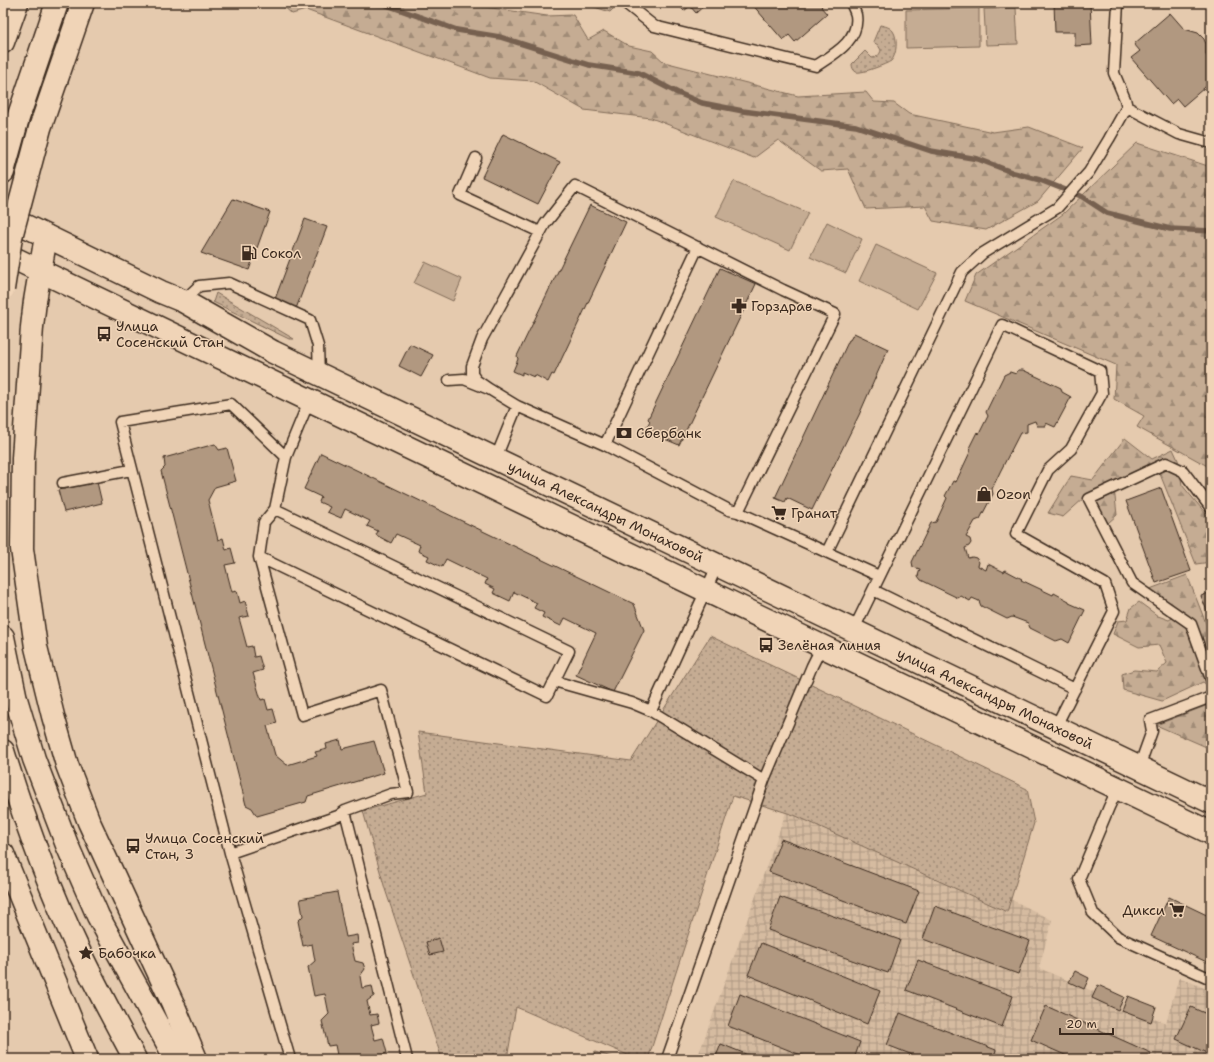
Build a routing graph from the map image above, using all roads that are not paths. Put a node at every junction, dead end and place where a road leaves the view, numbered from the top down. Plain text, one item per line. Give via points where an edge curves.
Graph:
1 (17, 3) edge
2 (57, 3) edge
3 (83, 3) edge
4 (625, 3) edge
5 (852, 3) edge
6 (1118, 3) edge
7 (3, 42) edge
8 (1127, 107) junction
9 (1211, 143) edge
10 (476, 158) dead end
11 (3, 172) edge
12 (3, 215) edge
13 (540, 232) junction
14 (46, 236) junction
15 (698, 248) junction
16 (3, 253) edge
17 (40, 271) junction
18 (3, 289) edge
19 (183, 301) junction
20 (319, 375) junction
21 (449, 380) dead end
22 (489, 389) junction
23 (309, 401) junction
24 (517, 406) junction
25 (605, 445) junction
26 (286, 456) junction
27 (495, 460) junction
28 (131, 470) junction
29 (63, 483) dead end
30 (1211, 508) edge
31 (275, 510) junction
32 (738, 512) junction
33 (827, 552) junction
34 (259, 557) junction
35 (717, 566) junction
36 (879, 576) junction
37 (873, 590) junction
38 (706, 591) junction
39 (853, 631) junction
40 (3, 637) edge
41 (822, 646) junction
42 (1211, 680) edge
43 (554, 681) junction
44 (1075, 689) junction
45 (1211, 697) edge
46 (651, 711) junction
47 (1055, 728) junction
48 (3, 751) edge
49 (1139, 768) junction
50 (764, 780) junction
51 (1118, 788) junction
52 (1211, 802) edge
53 (345, 811) junction
54 (1211, 833) edge
55 (230, 853) junction
56 (3, 854) edge
57 (1211, 979) edge
58 (87, 1059) edge
59 (135, 1059) edge
60 (176, 1059) edge
61 (196, 1059) edge
62 (290, 1059) edge
63 (407, 1059) edge
64 (667, 1059) edge

1 - 7 main road
2 - 11 main road via 18,118
3 - 18 main road, bridge via 40,128 11,237
4 - 5 lane via 654,26 816,66 842,48 855,31 856,15
6 - 8 lane via 1114,73
8 - 9 lane via 1179,134
8 - 33 lane via 1089,172 1057,208 983,254 962,272
10 - 13 lane via 460,195
12 - 14 main road, улица Александры Монаховой
13 - 15 lane via 575,186
13 - 22 lane via 482,339 472,366 472,374 476,380
14 - 17 main road
14 - 19 main road, улица Александры Монаховой
15 - 25 lane
15 - 32 lane via 835,314
16 - 17 main road, улица Александры Монаховой
17 - 23 main road, улица Александры Монаховой
17 - 61 main road via 32,334 23,458 22,549 36,647 52,716 89,822
19 - 20 main road, улица Александры Монаховой
19 - 20 lane via 199,286 229,283 310,320 318,346
20 - 27 main road, улица Александры Монаховой
21 - 22 lane via 464,379
22 - 24 lane
23 - 26 lane
23 - 38 main road, улица Александры Монаховой
24 - 25 lane
24 - 27 lane
25 - 32 lane via 729,510
26 - 28 lane via 231,404 120,422
26 - 31 lane
27 - 35 main road, улица Александры Монаховой
28 - 29 lane
28 - 55 lane
30 - 42 lane via 1183,471 1166,463 1089,499 1132,583 1191,624
31 - 34 lane via 264,522
31 - 43 lane via 569,651
32 - 33 lane
33 - 36 lane
34 - 43 lane via 547,696
34 - 53 lane via 302,715 381,690 408,792 391,794
35 - 38 lane
35 - 39 main road, улица Александры Монаховой
36 - 37 lane
36 - 44 lane via 1002,325 1100,371 1102,393 1071,449 1048,470 1016,534 1105,584 1114,611
37 - 39 lane
37 - 44 lane
38 - 41 main road, улица Александры Монаховой
38 - 46 lane
39 - 47 main road, улица Александры Монаховой
40 - 60 main road via 18,707 34,759 67,845 98,916
41 - 50 lane
41 - 51 main road, улица Александры Монаховой
43 - 46 lane via 632,703
44 - 47 lane
45 - 49 lane via 1150,720 1152,730
46 - 50 lane
47 - 49 main road, улица Александры Монаховой
48 - 59 main road via 46,876 79,950
49 - 52 main road, улица Александры Монаховой
50 - 64 lane
51 - 54 main road, улица Александры Монаховой
51 - 57 lane via 1079,879 1093,913 1118,937
53 - 55 lane via 338,816
53 - 63 lane
55 - 62 lane
56 - 58 main road

